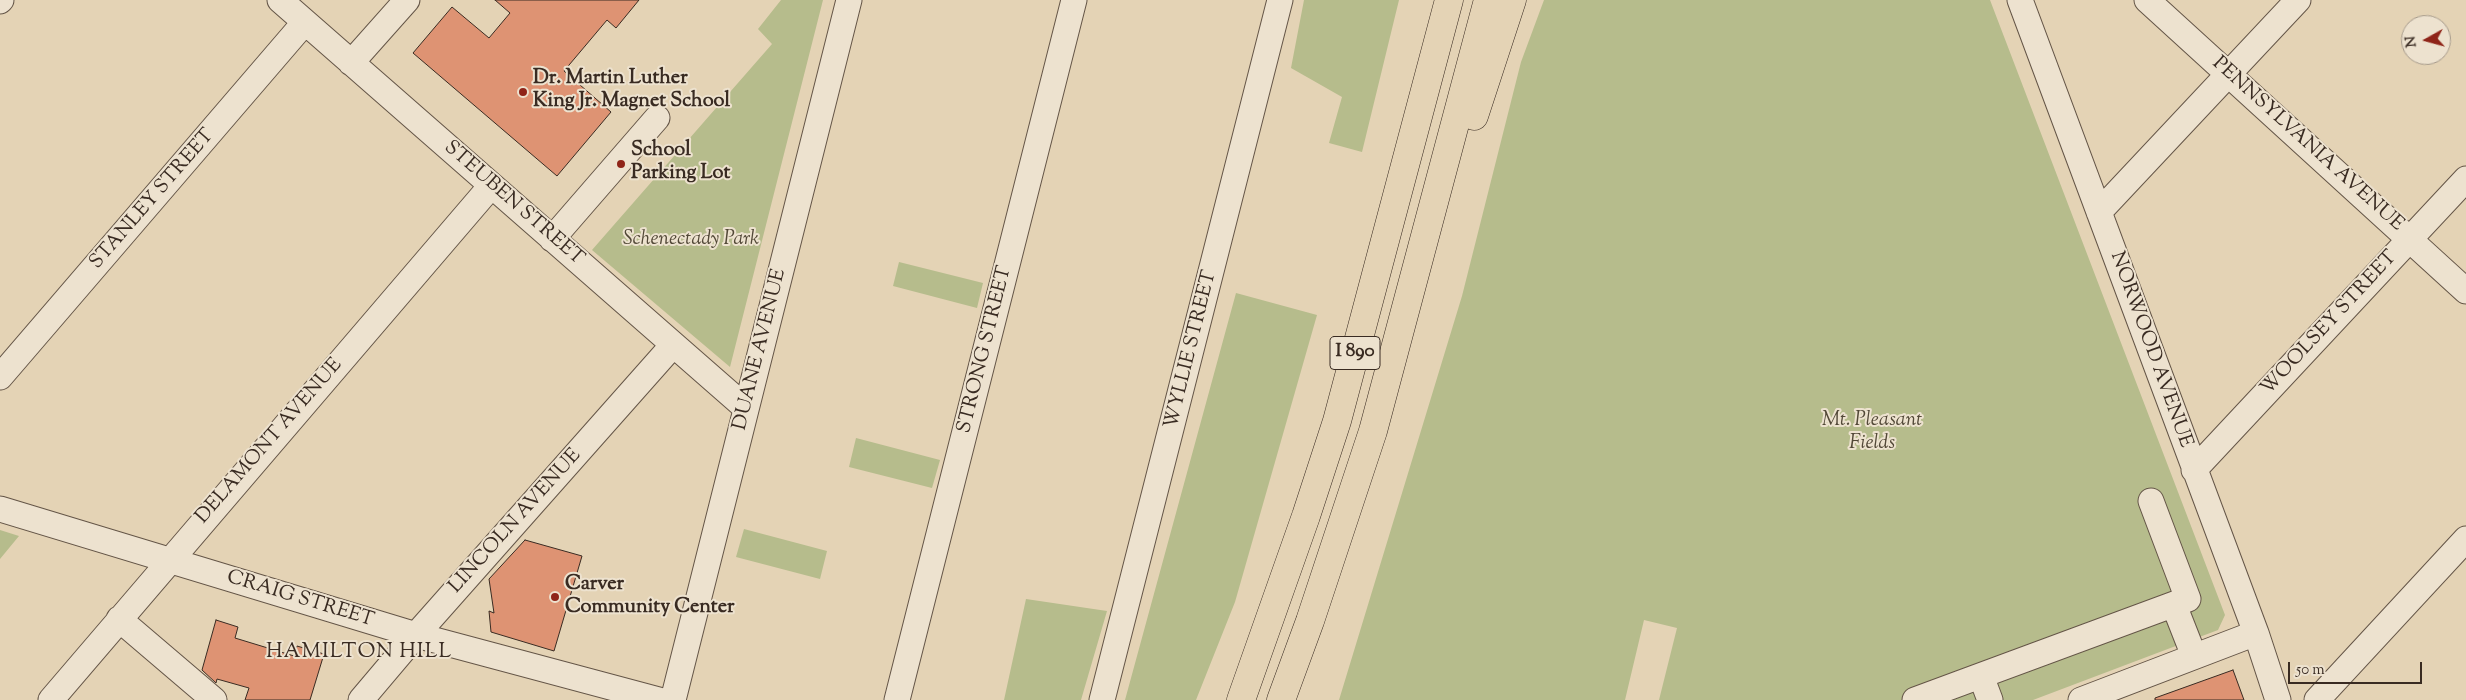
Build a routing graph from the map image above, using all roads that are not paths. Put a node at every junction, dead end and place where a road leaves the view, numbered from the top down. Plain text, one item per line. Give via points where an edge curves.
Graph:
1 (280, 0) edge
2 (407, 0) edge
3 (849, 0) edge
4 (1074, 0) edge
5 (1280, 0) edge
6 (1449, 0) edge
7 (1488, 0) edge
8 (1512, 0) edge
9 (2020, 0) edge
10 (2147, 0) edge
11 (2298, 0) edge
12 (305, 22) junction
13 (352, 63) junction
14 (2229, 75) junction
15 (657, 118) dead end
16 (2466, 179) edge
17 (492, 186) junction
18 (2099, 212) junction
19 (2410, 238) junction
20 (552, 239) junction
21 (1424, 243) junction
22 (2466, 291) edge
23 (673, 345) junction
24 (0, 377) edge
25 (746, 408) junction
26 (2194, 470) junction
27 (2151, 501) dead end
28 (0, 509) edge
29 (2466, 539) edge
30 (169, 560) junction
31 (2174, 605) junction
32 (119, 619) junction
33 (2256, 633) junction
34 (416, 635) junction
35 (2194, 656) junction
36 (1982, 676) junction
37 (50, 700) edge
38 (214, 700) edge
39 (361, 700) edge
40 (659, 700) edge
41 (673, 700) edge
42 (897, 700) edge
43 (1102, 700) edge
44 (1241, 700) edge
45 (1281, 700) edge
46 (1916, 700) edge
47 (1990, 700) edge
48 (2081, 700) edge
49 (2278, 700) edge
50 (2317, 700) edge

1 - 12 street, STEUBEN STREET
2 - 13 street
3 - 25 street, DUANE AVENUE
4 - 42 street, STRONG STREET
5 - 43 street, WYLLIE STREET
6 - 44 highway, I 890 via 1337,421
7 - 21 highway, I 890
8 - 21 highway via 1479,103
9 - 18 street, NORWOOD AVENUE
10 - 14 street, PENNSYLVANIA AVENUE
11 - 14 street
12 - 13 street, STEUBEN STREET
12 - 24 street, STANLEY STREET
13 - 17 street, STEUBEN STREET
14 - 18 street
14 - 19 street, PENNSYLVANIA AVENUE
15 - 20 street
16 - 19 street, WOOLSEY STREET
17 - 20 street, STEUBEN STREET
17 - 30 street, DELAMONT AVENUE
18 - 26 street, NORWOOD AVENUE
19 - 22 street, PENNSYLVANIA AVENUE
19 - 26 street, WOOLSEY STREET
20 - 23 street, STEUBEN STREET
21 - 45 highway, I 890 via 1373,432
23 - 25 street, STEUBEN STREET
23 - 34 street, LINCOLN AVENUE
25 - 41 street, DUANE AVENUE
26 - 33 street, NORWOOD AVENUE
27 - 31 street via 2188,599
28 - 30 street, CRAIG STREET
29 - 50 street
30 - 32 street, DELAMONT AVENUE
30 - 34 street, CRAIG STREET
31 - 35 street
31 - 36 street
32 - 37 street, DELAMONT AVENUE
32 - 38 street
33 - 35 street
33 - 49 street, NORWOOD AVENUE
34 - 39 street, LINCOLN AVENUE
34 - 40 street, CRAIG STREET
35 - 48 street
36 - 46 street
36 - 47 street

